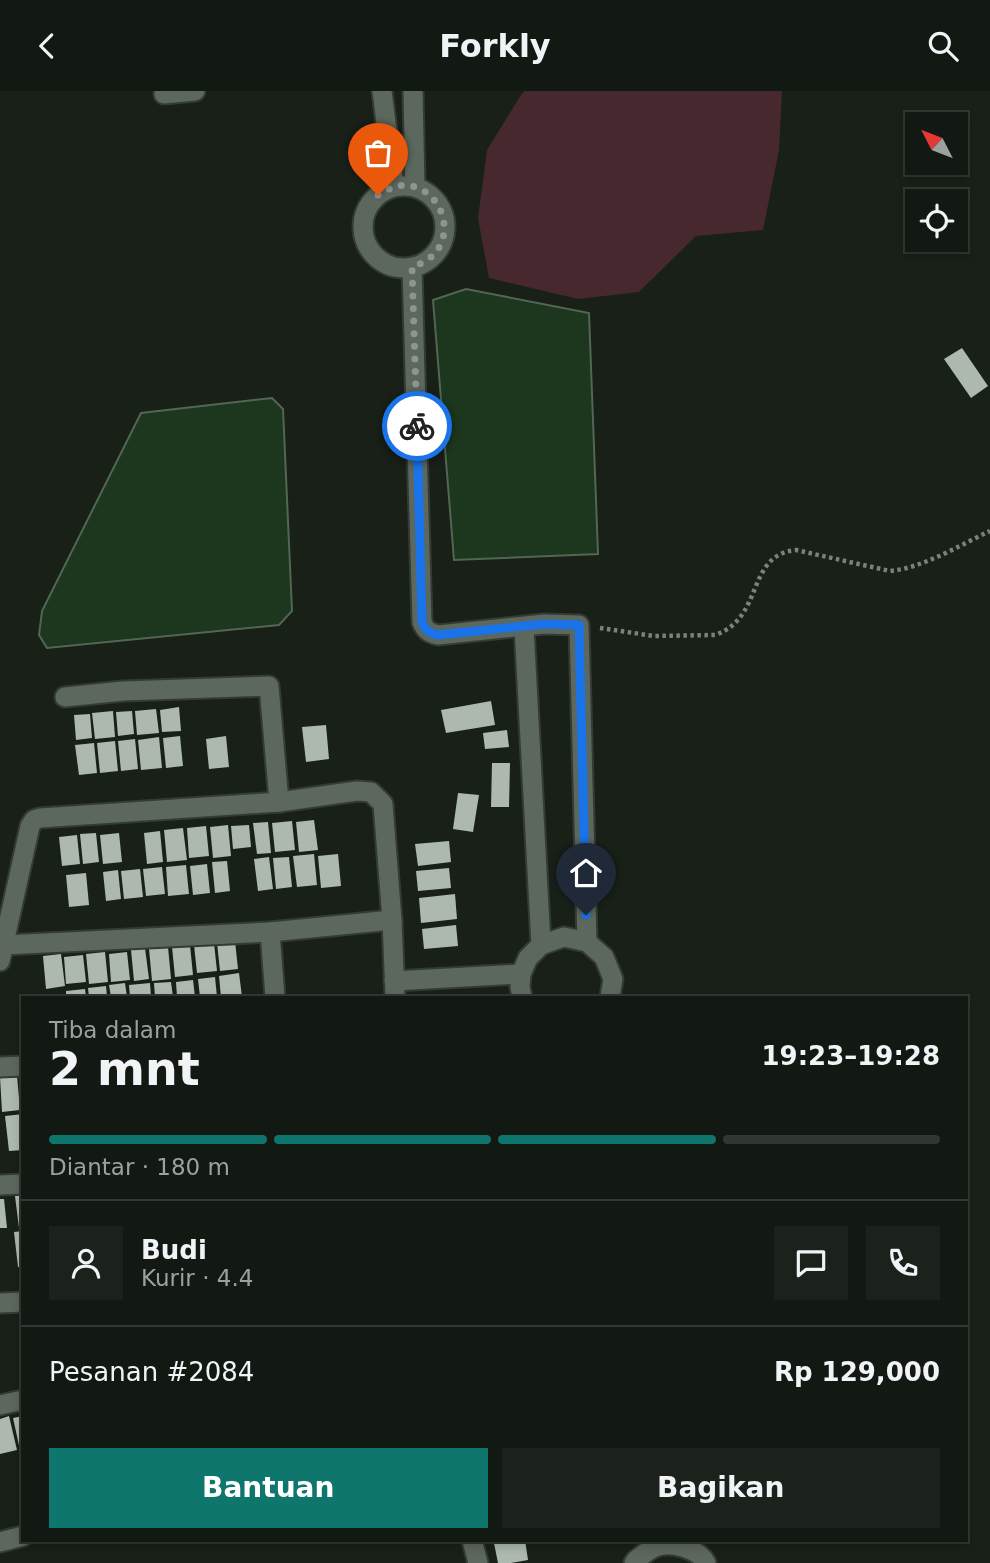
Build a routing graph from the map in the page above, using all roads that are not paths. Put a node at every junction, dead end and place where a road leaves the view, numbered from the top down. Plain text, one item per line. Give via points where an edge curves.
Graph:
1 (195, 91) edge
2 (382, 91) edge
3 (413, 91) edge
4 (164, 94) dead end
5 (394, 187) junction
6 (415, 187) junction
7 (412, 267) junction
8 (524, 627) junction
9 (65, 697) dead end
10 (279, 803) junction
11 (392, 920) junction
12 (270, 932) junction
13 (587, 942) junction
14 (541, 945) junction
15 (2, 953) edge
16 (521, 974) junction
17 (395, 989) edge
18 (275, 996) edge
19 (522, 996) edge
20 (610, 996) edge
21 (21, 1066) edge
22 (0, 1067) edge
23 (21, 1184) edge
24 (0, 1185) edge
25 (21, 1302) edge
26 (0, 1303) edge
27 (21, 1400) edge
28 (0, 1405) edge
29 (21, 1537) edge
30 (0, 1542) edge
31 (473, 1542) edge
32 (631, 1542) edge
33 (681, 1543) edge
34 (635, 1562) edge
35 (478, 1563) edge
36 (706, 1563) edge

1 - 4 street
2 - 5 street
3 - 6 street
5 - 6 street
5 - 7 street via 378,195 367,209 364,236 378,259 394,267
6 - 7 street via 431,195 442,210 445,228 440,246 429,260
7 - 8 street via 422,622 425,629 438,635
8 - 13 street via 579,625
8 - 14 street
9 - 10 street via 269,686
10 - 11 street via 357,791 376,796 383,804
10 - 15 street via 34,820
11 - 12 street
11 - 17 street
12 - 15 street
12 - 18 street
13 - 14 street via 564,937
13 - 20 street via 604,957 613,979
14 - 16 street
16 - 17 street
16 - 19 street
21 - 22 street
23 - 24 street
25 - 26 street
27 - 28 street
29 - 30 street
31 - 35 street
32 - 34 street
33 - 34 street via 656,1546
33 - 36 street

